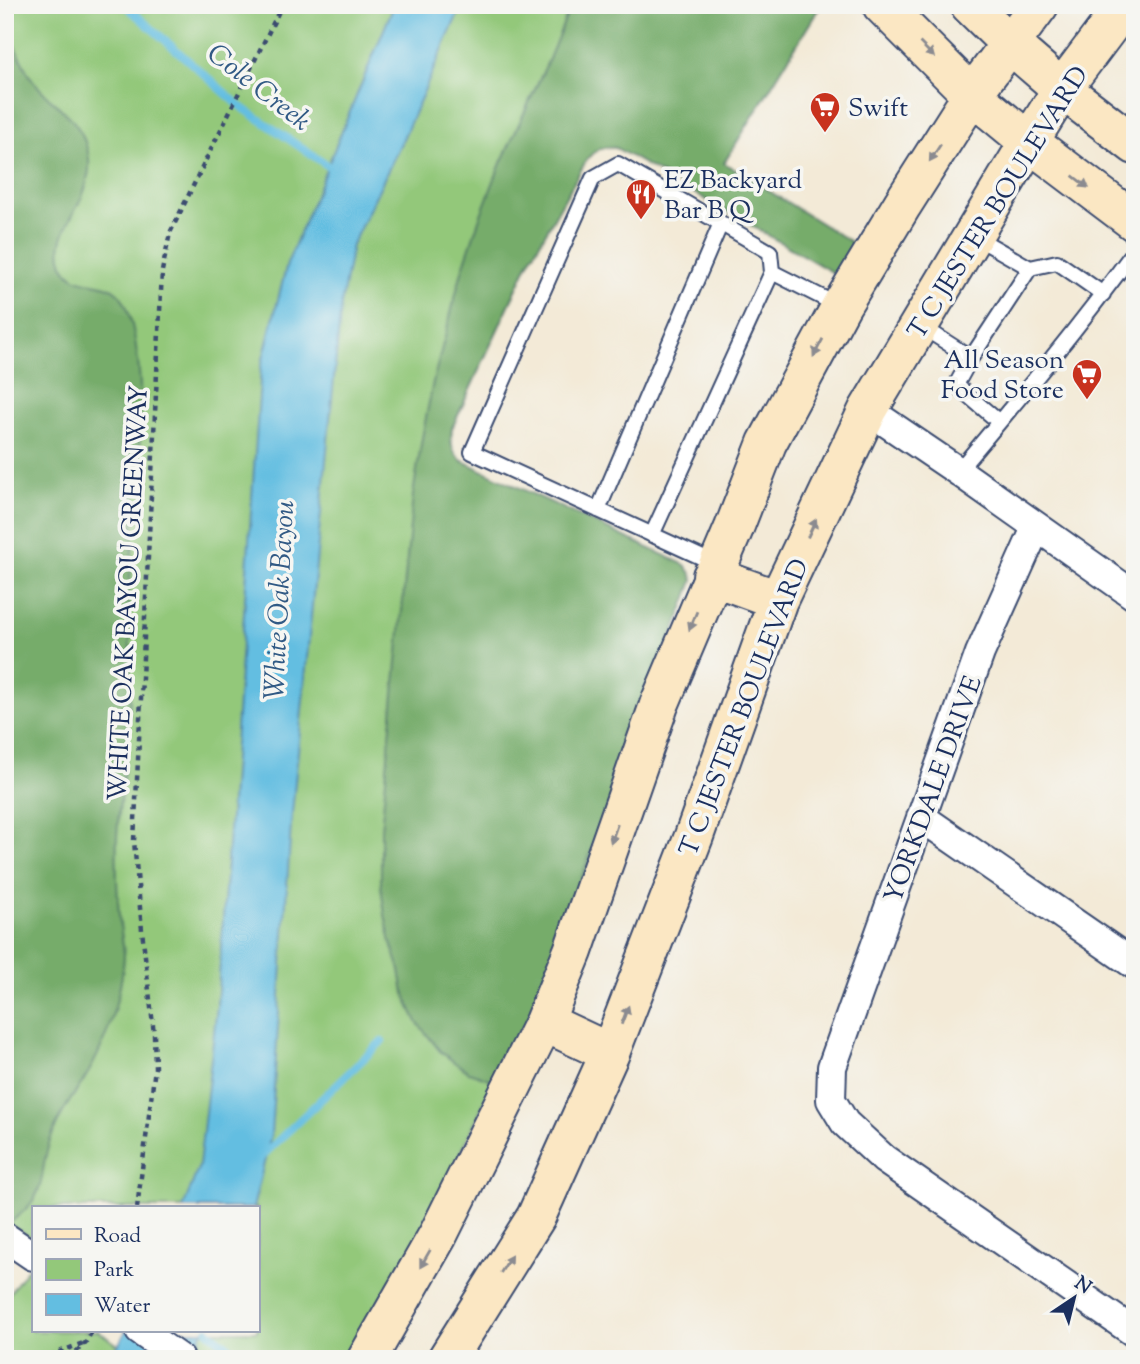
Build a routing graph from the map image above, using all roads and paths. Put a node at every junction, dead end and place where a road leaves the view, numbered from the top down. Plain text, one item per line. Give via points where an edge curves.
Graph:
1 (282, 5) edge
2 (881, 5) edge
3 (970, 5) edge
4 (1039, 5) edge
5 (1125, 5) edge
6 (1010, 44) junction
7 (1062, 89) junction
8 (972, 95) junction
9 (1029, 142) junction
10 (1135, 145) edge
11 (1135, 222) edge
12 (721, 223) junction
13 (973, 235) junction
14 (1135, 250) edge
15 (1030, 268) junction
16 (772, 272) junction
17 (1103, 294) junction
18 (841, 306) junction
19 (920, 325) junction
20 (971, 358) junction
21 (868, 410) junction
22 (999, 422) junction
23 (958, 471) junction
24 (598, 510) junction
25 (1036, 528) junction
26 (652, 535) junction
27 (715, 570) junction
28 (1135, 596) edge
29 (778, 600) junction
30 (921, 817) junction
31 (1135, 965) edge
32 (544, 1022) junction
33 (610, 1053) junction
34 (137, 1206) edge
35 (5, 1237) edge
36 (32, 1255) edge
37 (91, 1332) edge
38 (141, 1332) edge
39 (1135, 1333) edge
40 (86, 1342) junction
41 (40, 1359) edge
42 (69, 1359) edge
43 (180, 1359) edge
44 (367, 1359) edge
45 (447, 1359) edge

1 - 34 path, WHITE OAK BAYOU GREENWAY via 170,233 162,271 134,841 155,1068
2 -> 8 main road
3 - 6 main road
4 - 6 main road
5 - 7 main road, T C JESTER BOULEVARD
6 - 7 main road
6 - 8 main road
7 - 9 main road, T C JESTER BOULEVARD
7 - 10 main road
8 - 9 main road
8 -> 18 main road
9 -> 11 main road
9 - 13 main road, T C JESTER BOULEVARD
12 - 16 lane via 770,252
12 - 24 lane
12 - 24 lane via 618,164 593,178 471,452
13 - 15 lane
13 - 19 main road, T C JESTER BOULEVARD
14 - 17 lane
15 - 17 lane via 1057,262
15 - 20 lane
16 - 18 lane
16 - 26 lane
17 - 22 lane
18 -> 27 main road via 767,443
19 - 20 lane
19 - 21 main road, T C JESTER BOULEVARD
20 - 22 lane via 956,385
21 - 23 street
29 -> 21 main road, T C JESTER BOULEVARD
22 - 23 lane
23 - 25 street
24 - 26 lane
25 - 28 street
25 - 30 street, YORKDALE DRIVE via 980,653
26 - 27 lane
27 - 29 main road
27 -> 32 main road via 659,705
33 -> 29 main road, T C JESTER BOULEVARD
30 - 31 street
30 - 39 street, YORKDALE DRIVE via 832,1067 831,1100 845,1123 884,1159
32 - 33 main road
32 -> 44 main road via 438,1235
45 -> 33 main road, T C JESTER BOULEVARD via 536,1217
35 - 36 street
37 - 40 path
38 - 43 street
40 - 41 path
40 - 42 path

